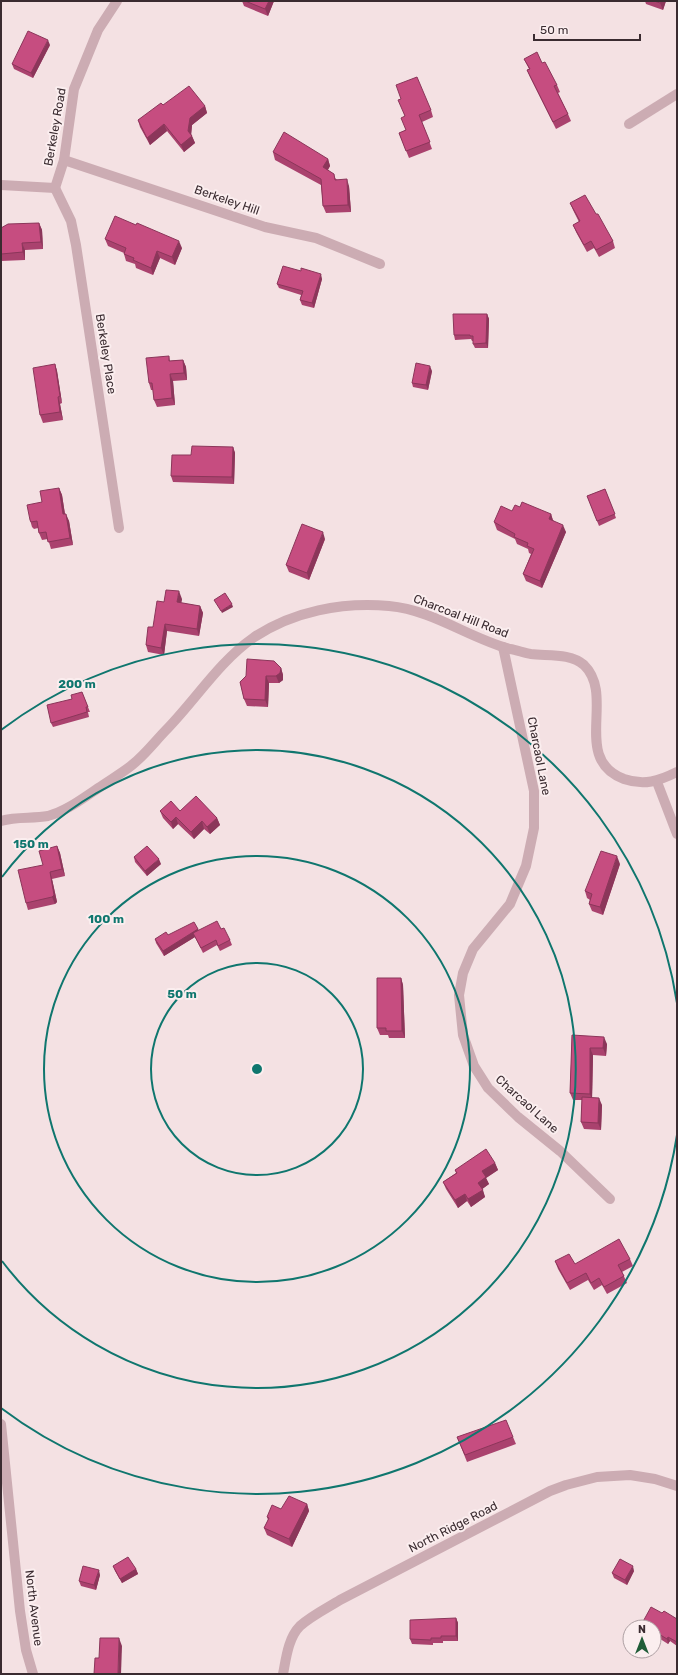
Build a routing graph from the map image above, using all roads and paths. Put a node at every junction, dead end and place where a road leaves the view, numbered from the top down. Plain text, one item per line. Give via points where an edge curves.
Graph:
1 (117, 1) edge
2 (677, 94) edge
3 (629, 124) dead end
4 (64, 160) junction
5 (1, 185) edge
6 (55, 188) junction
7 (380, 264) dead end
8 (119, 528) dead end
9 (503, 647) junction
10 (677, 772) edge
11 (656, 782) junction
12 (1, 821) edge
13 (677, 834) edge
14 (610, 1199) dead end
15 (1, 1424) edge
16 (677, 1486) edge
17 (33, 1674) edge
18 (283, 1674) edge

1 - 4 street, Berkeley Road via 98,30 74,89
2 - 3 street
4 - 6 street, Berkeley Road
4 - 7 street, Berkeley Hill via 265,227 316,238
5 - 6 street
6 - 8 street, Berkeley Place via 71,221 76,245
9 - 11 street, Charcoal Hill Road via 529,654 572,658 583,664 597,685 596,742 603,763 620,777 644,783
9 - 12 street, Charcoal Hill Road via 412,610 390,606 357,605 309,612 253,638 232,657 133,765 64,811
9 - 14 street, Charcaol Lane via 534,790 534,828 526,866 510,904 473,949 463,973 459,995 463,1034 474,1066 488,1088
10 - 11 street, Charcoal Hill Road
11 - 13 street
15 - 17 street, North Avenue via 20,1611 26,1650
16 - 18 street, North Ridge Road via 656,1479 630,1475 597,1477 550,1492 340,1600 312,1617 299,1627 291,1641

